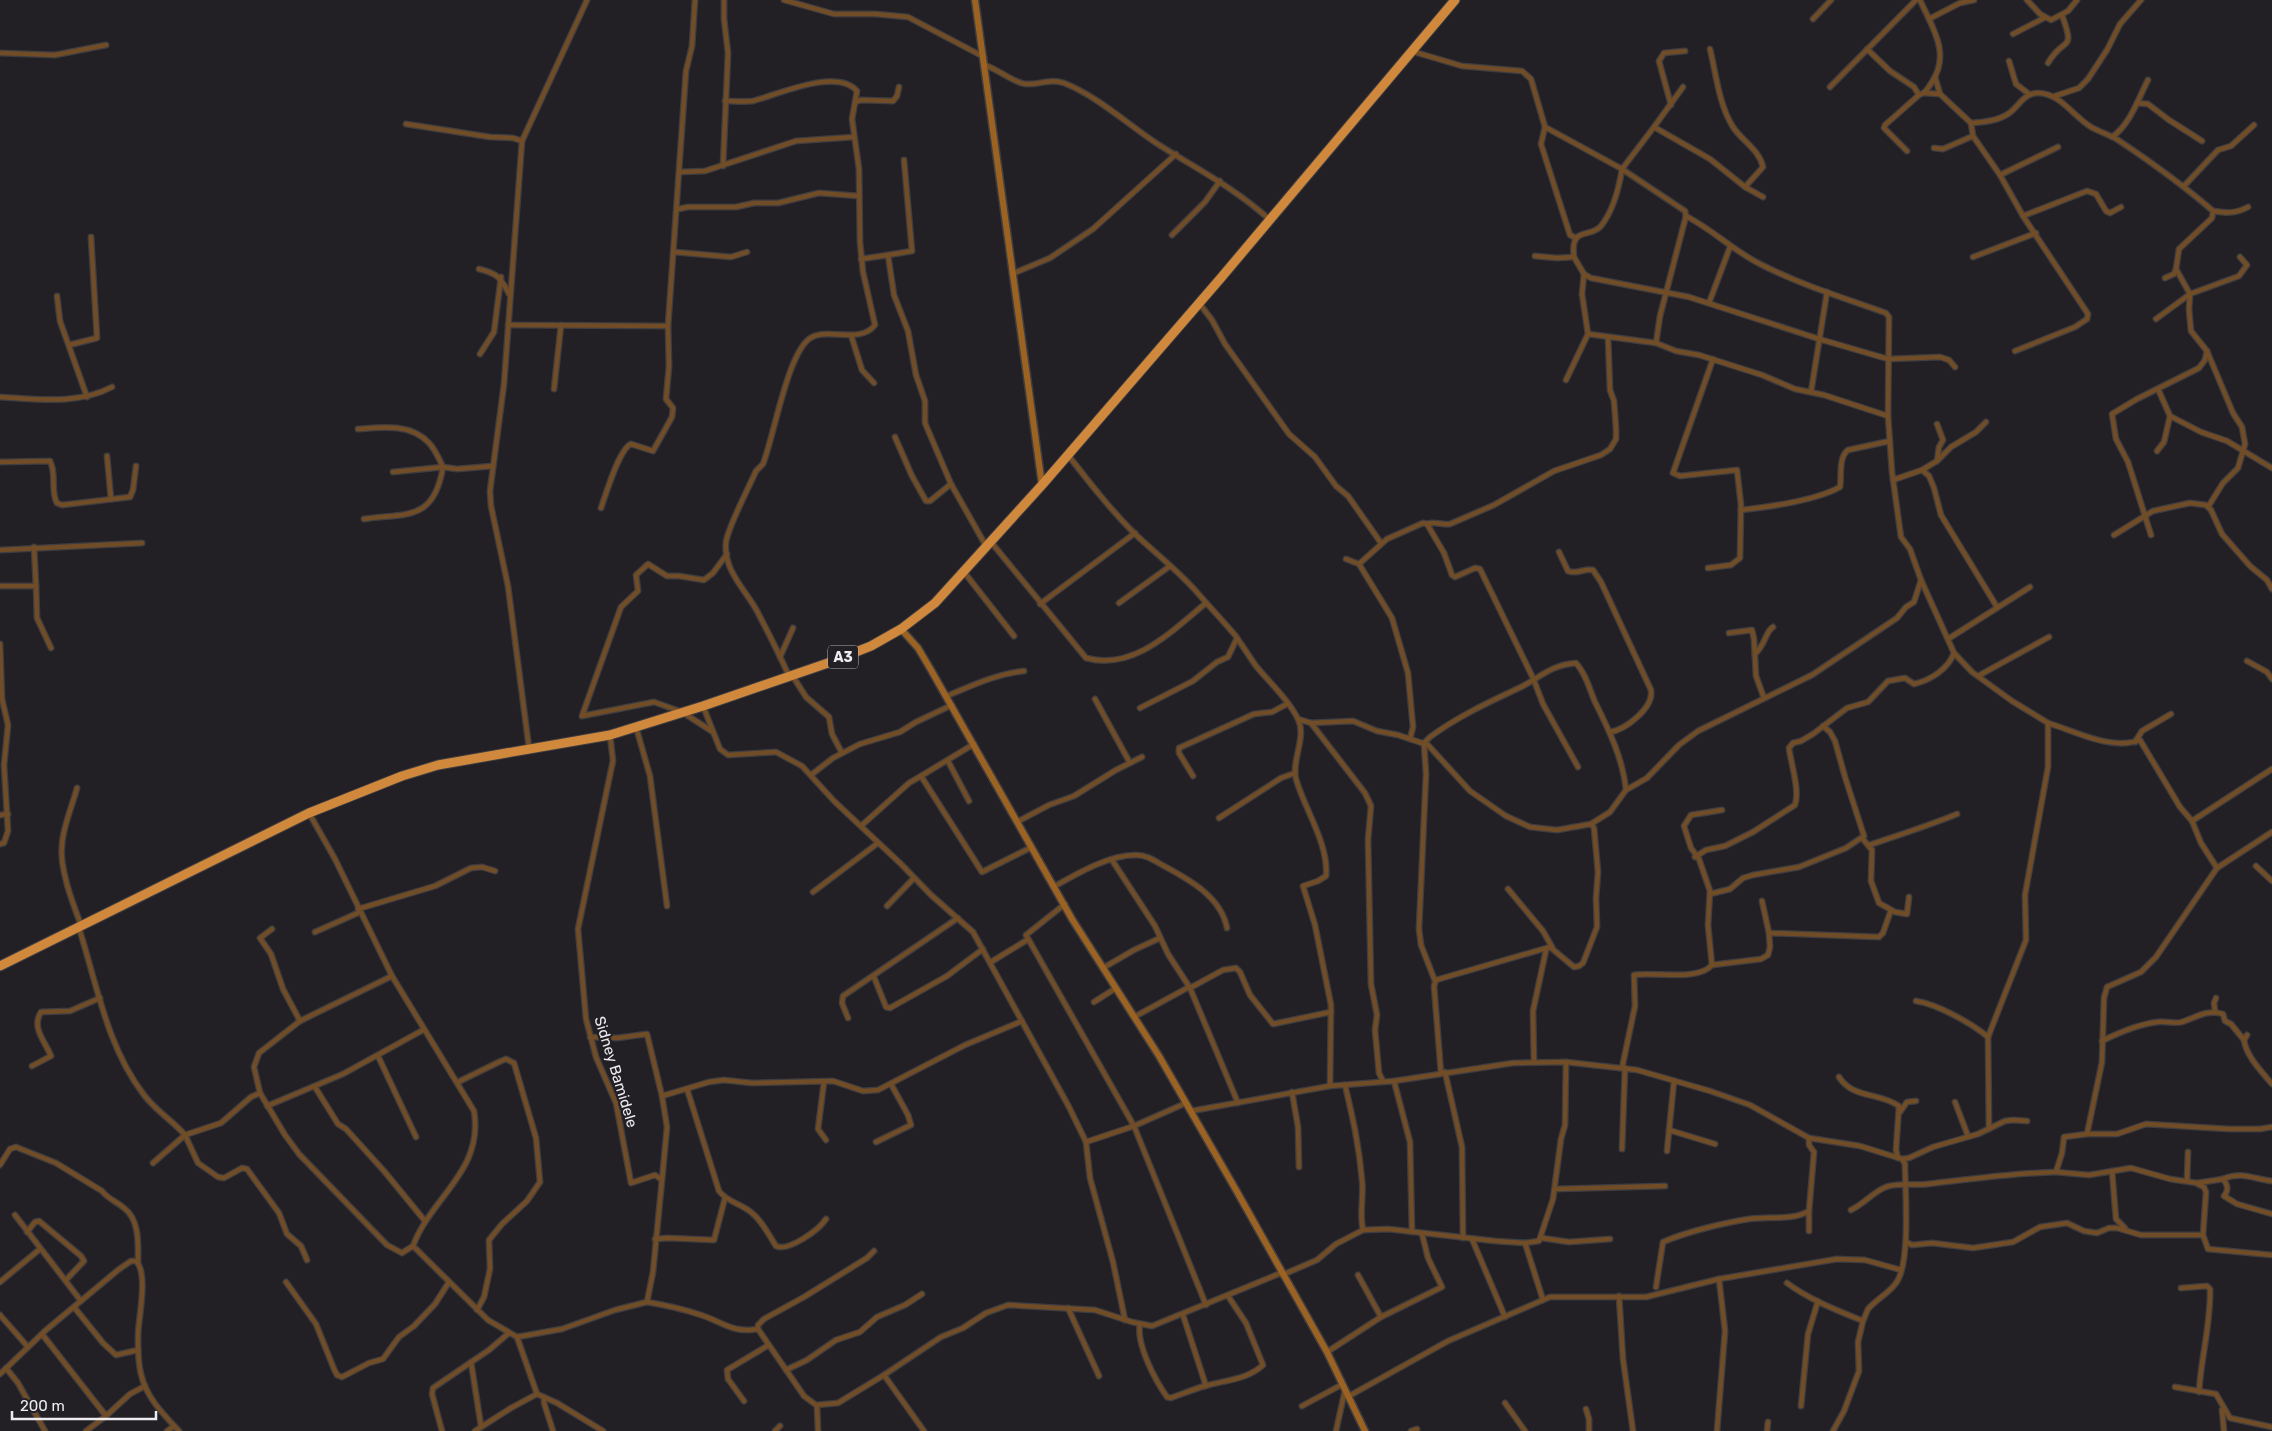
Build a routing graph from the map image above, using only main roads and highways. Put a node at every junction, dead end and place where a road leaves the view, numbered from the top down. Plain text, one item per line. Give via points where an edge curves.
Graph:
1 (1455, 0) edge
2 (0, 966) edge

1 - 2 highway, A3 via 1042,485 934,603 901,630 871,646 790,676 610,735 438,765 402,776 309,813

